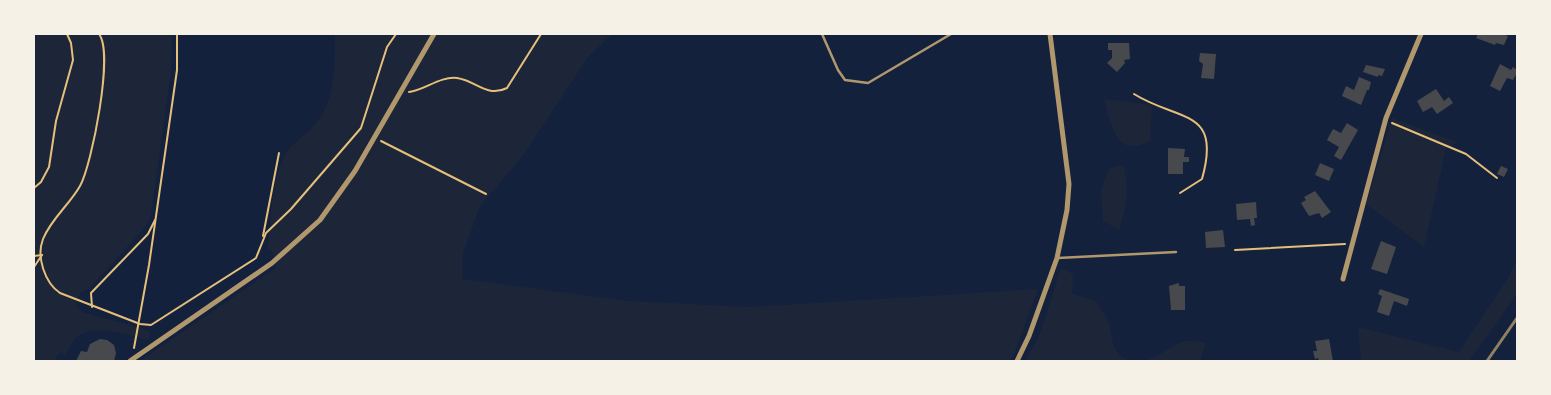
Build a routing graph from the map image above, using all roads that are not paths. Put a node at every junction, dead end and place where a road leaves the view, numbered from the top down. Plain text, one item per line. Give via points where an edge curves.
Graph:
1 (434, 34) edge
2 (822, 34) edge
3 (951, 34) edge
4 (1050, 34) edge
5 (1421, 34) edge
6 (1176, 252) dead end
7 (1057, 258) junction
8 (1344, 280) dead end
9 (130, 361) edge
10 (1017, 361) edge

1 - 9 street via 374,138 320,220 272,263
2 - 3 lane via 845,80 868,83
4 - 7 street via 1069,184
5 - 8 street via 1385,120
6 - 7 lane
7 - 10 street

